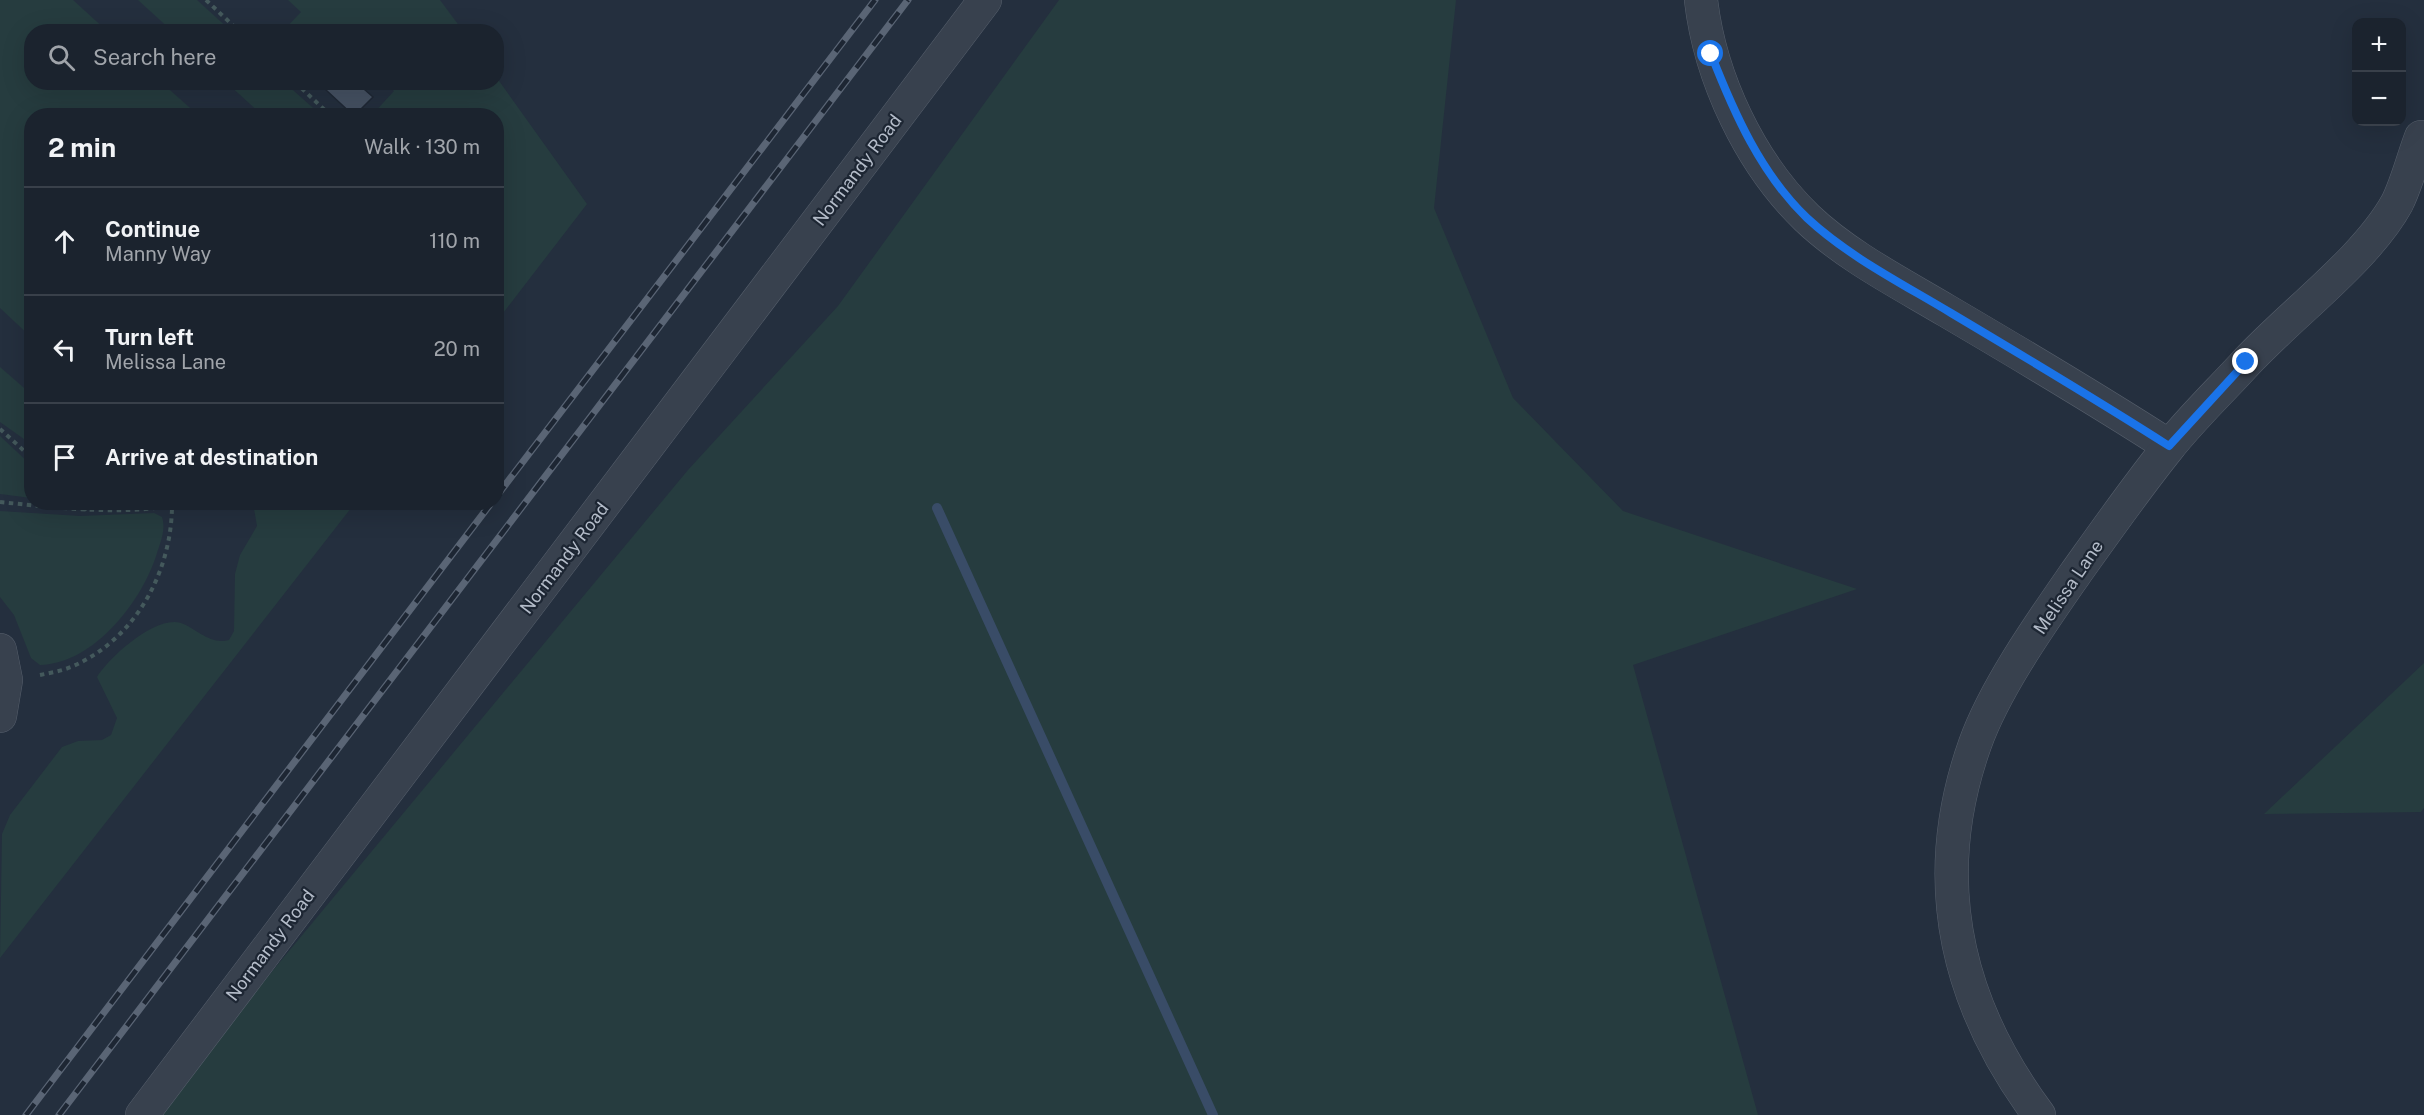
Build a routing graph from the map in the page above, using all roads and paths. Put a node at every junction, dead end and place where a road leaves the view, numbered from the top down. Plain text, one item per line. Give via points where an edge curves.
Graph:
1 (206, 0) edge
2 (985, 0) edge
3 (1701, 0) edge
4 (232, 24) edge
5 (303, 90) edge
6 (323, 108) edge
7 (2421, 137) dead end
8 (0, 429) edge
9 (2169, 446) junction
10 (24, 451) edge
11 (0, 502) edge
12 (24, 504) edge
13 (172, 510) edge
14 (3, 665) edge
15 (0, 716) edge
16 (142, 1115) edge
17 (2039, 1115) edge

1 - 4 path
2 - 16 street, Normandy Road
3 - 9 street via 1711,54 1728,98 1776,182 1807,217 1896,280
5 - 6 path
7 - 9 street, Melissa Lane via 2397,202 2364,247 2246,362
8 - 10 path
9 - 17 street, Melissa Lane via 2046,616 1976,741 1963,785 1951,887 1952,911 1967,980 1994,1047
11 - 12 path
13 - 14 path via 172,534 164,565 148,600 122,632 71,667 35,677
14 - 15 street

